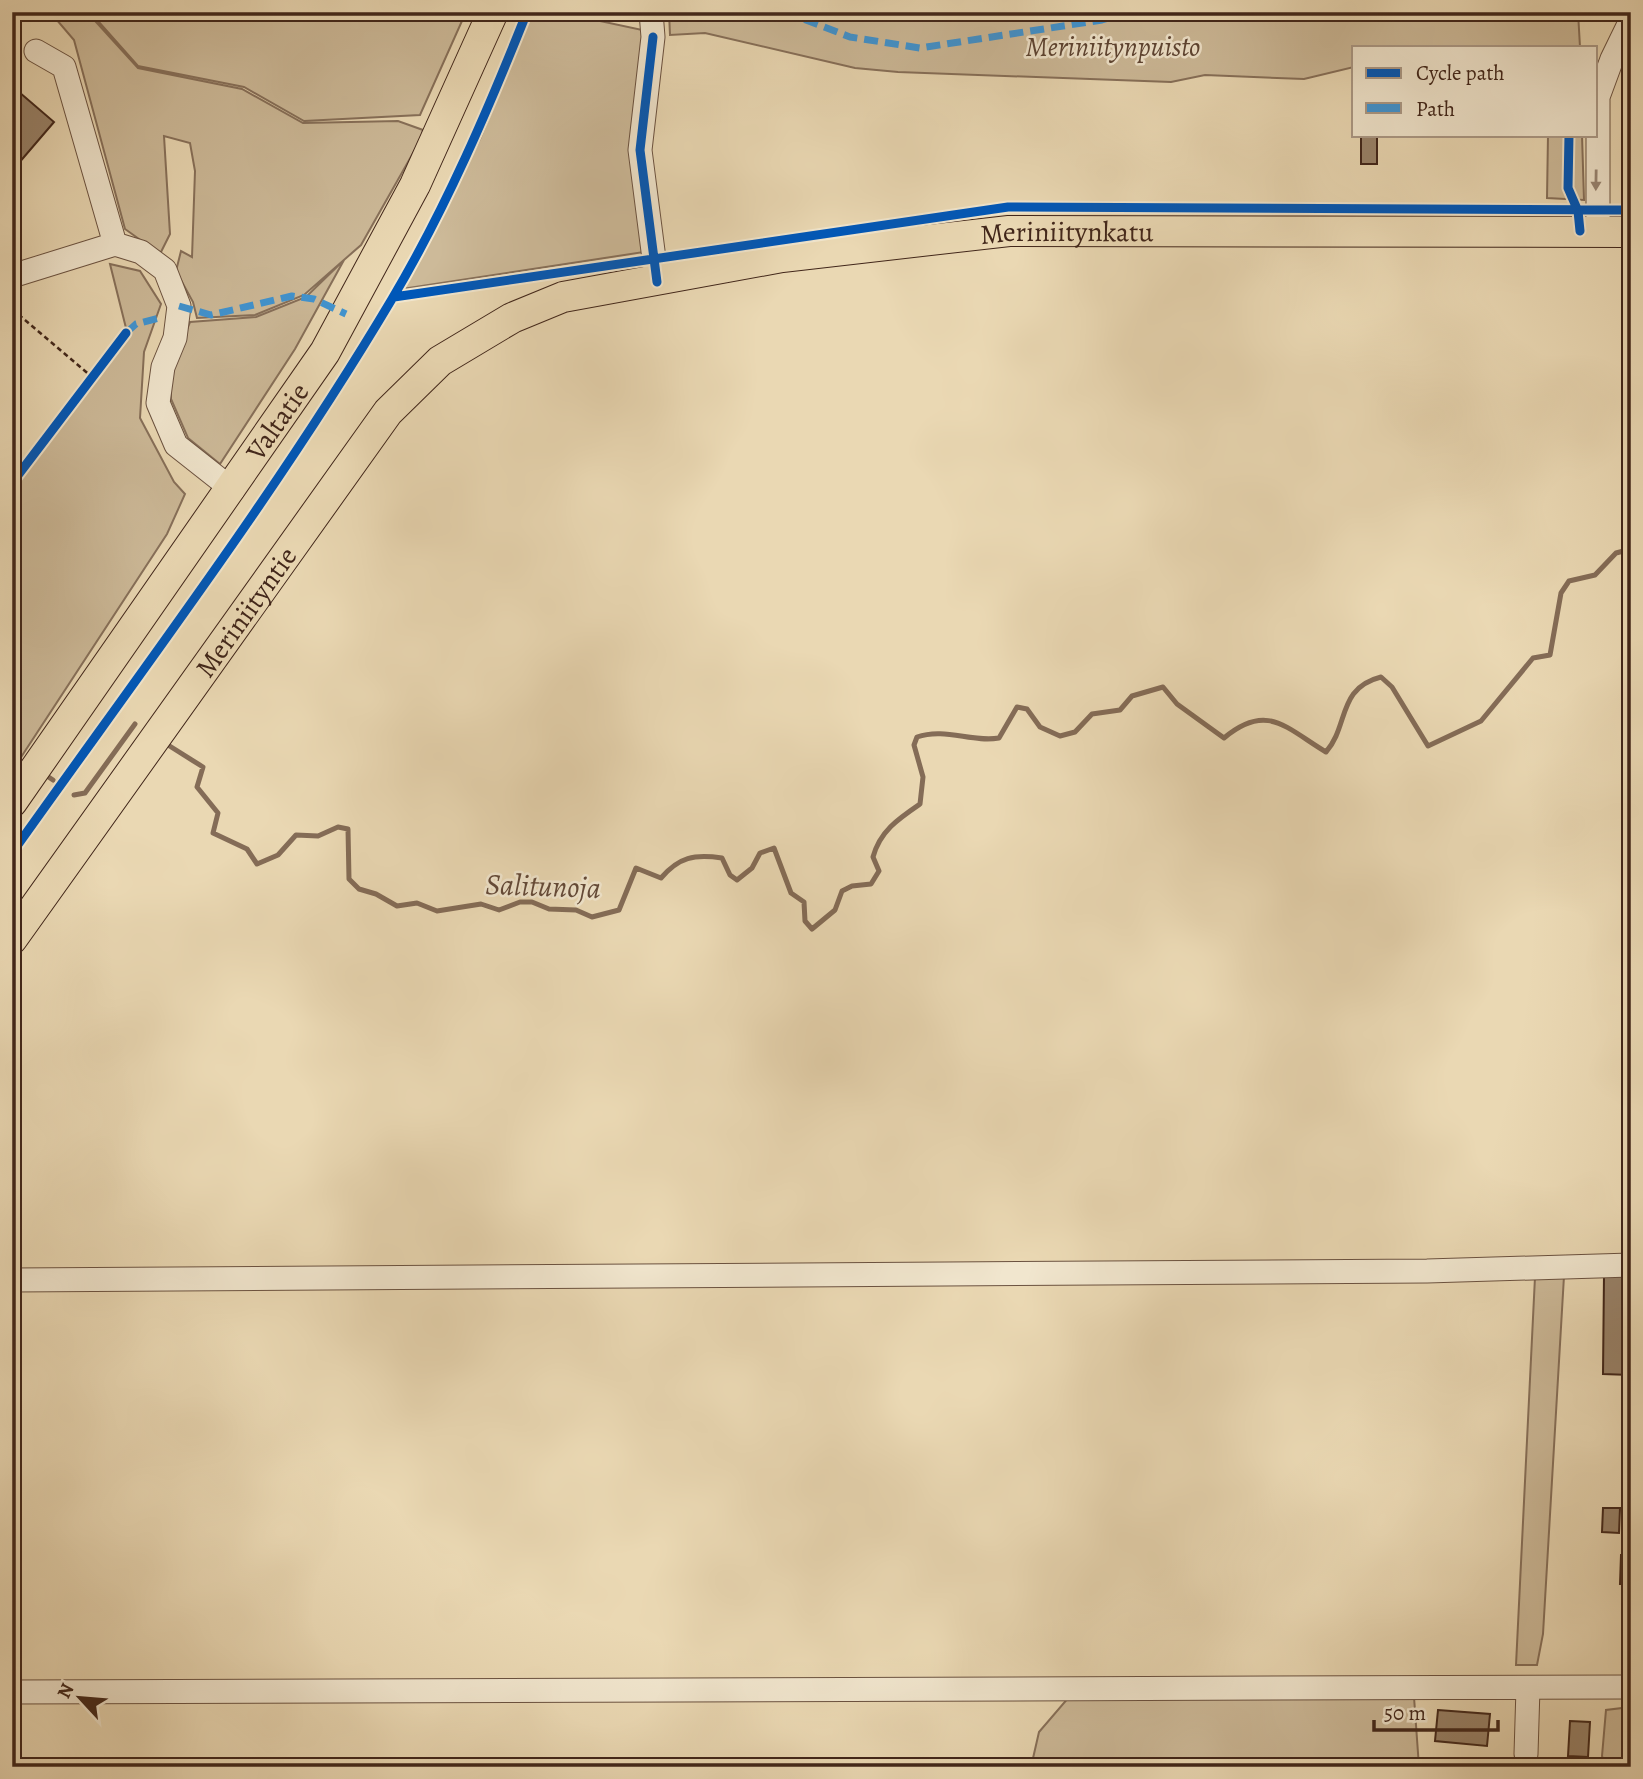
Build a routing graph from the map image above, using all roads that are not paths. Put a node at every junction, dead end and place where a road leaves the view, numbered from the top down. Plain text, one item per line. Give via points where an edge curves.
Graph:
1 (493, 12) edge
2 (652, 12) edge
3 (1631, 20) edge
4 (36, 51) dead end
5 (1598, 232) junction
6 (1631, 232) edge
7 (115, 244) junction
8 (12, 276) edge
9 (657, 282) junction
10 (512, 318) joint
11 (233, 490) junction
12 (12, 802) edge
13 (12, 939) edge
14 (1631, 1265) edge
15 (12, 1280) edge
16 (1528, 1688) junction
17 (1631, 1688) edge
18 (12, 1692) edge
19 (1526, 1754) dead end

1 - 11 main road, Valtatie via 415,185 325,352
2 - 9 street via 640,150
3 -> 5 street via 1598,97
4 - 7 street via 64,67
5 - 6 main road, Meriniitynkatu
5 - 9 main road, Meriniitynkatu via 1009,231 782,257
7 - 8 street
7 - 11 street via 141,252 165,270 179,306 158,403 176,445
9 - 10 main road, Meriniitynkatu via 563,297
10 - 13 main road, Meriniityntie via 440,362 388,412
11 - 12 main road, Valtatie
14 - 15 street via 1427,1271
16 - 17 street
16 - 18 street
16 - 19 street

